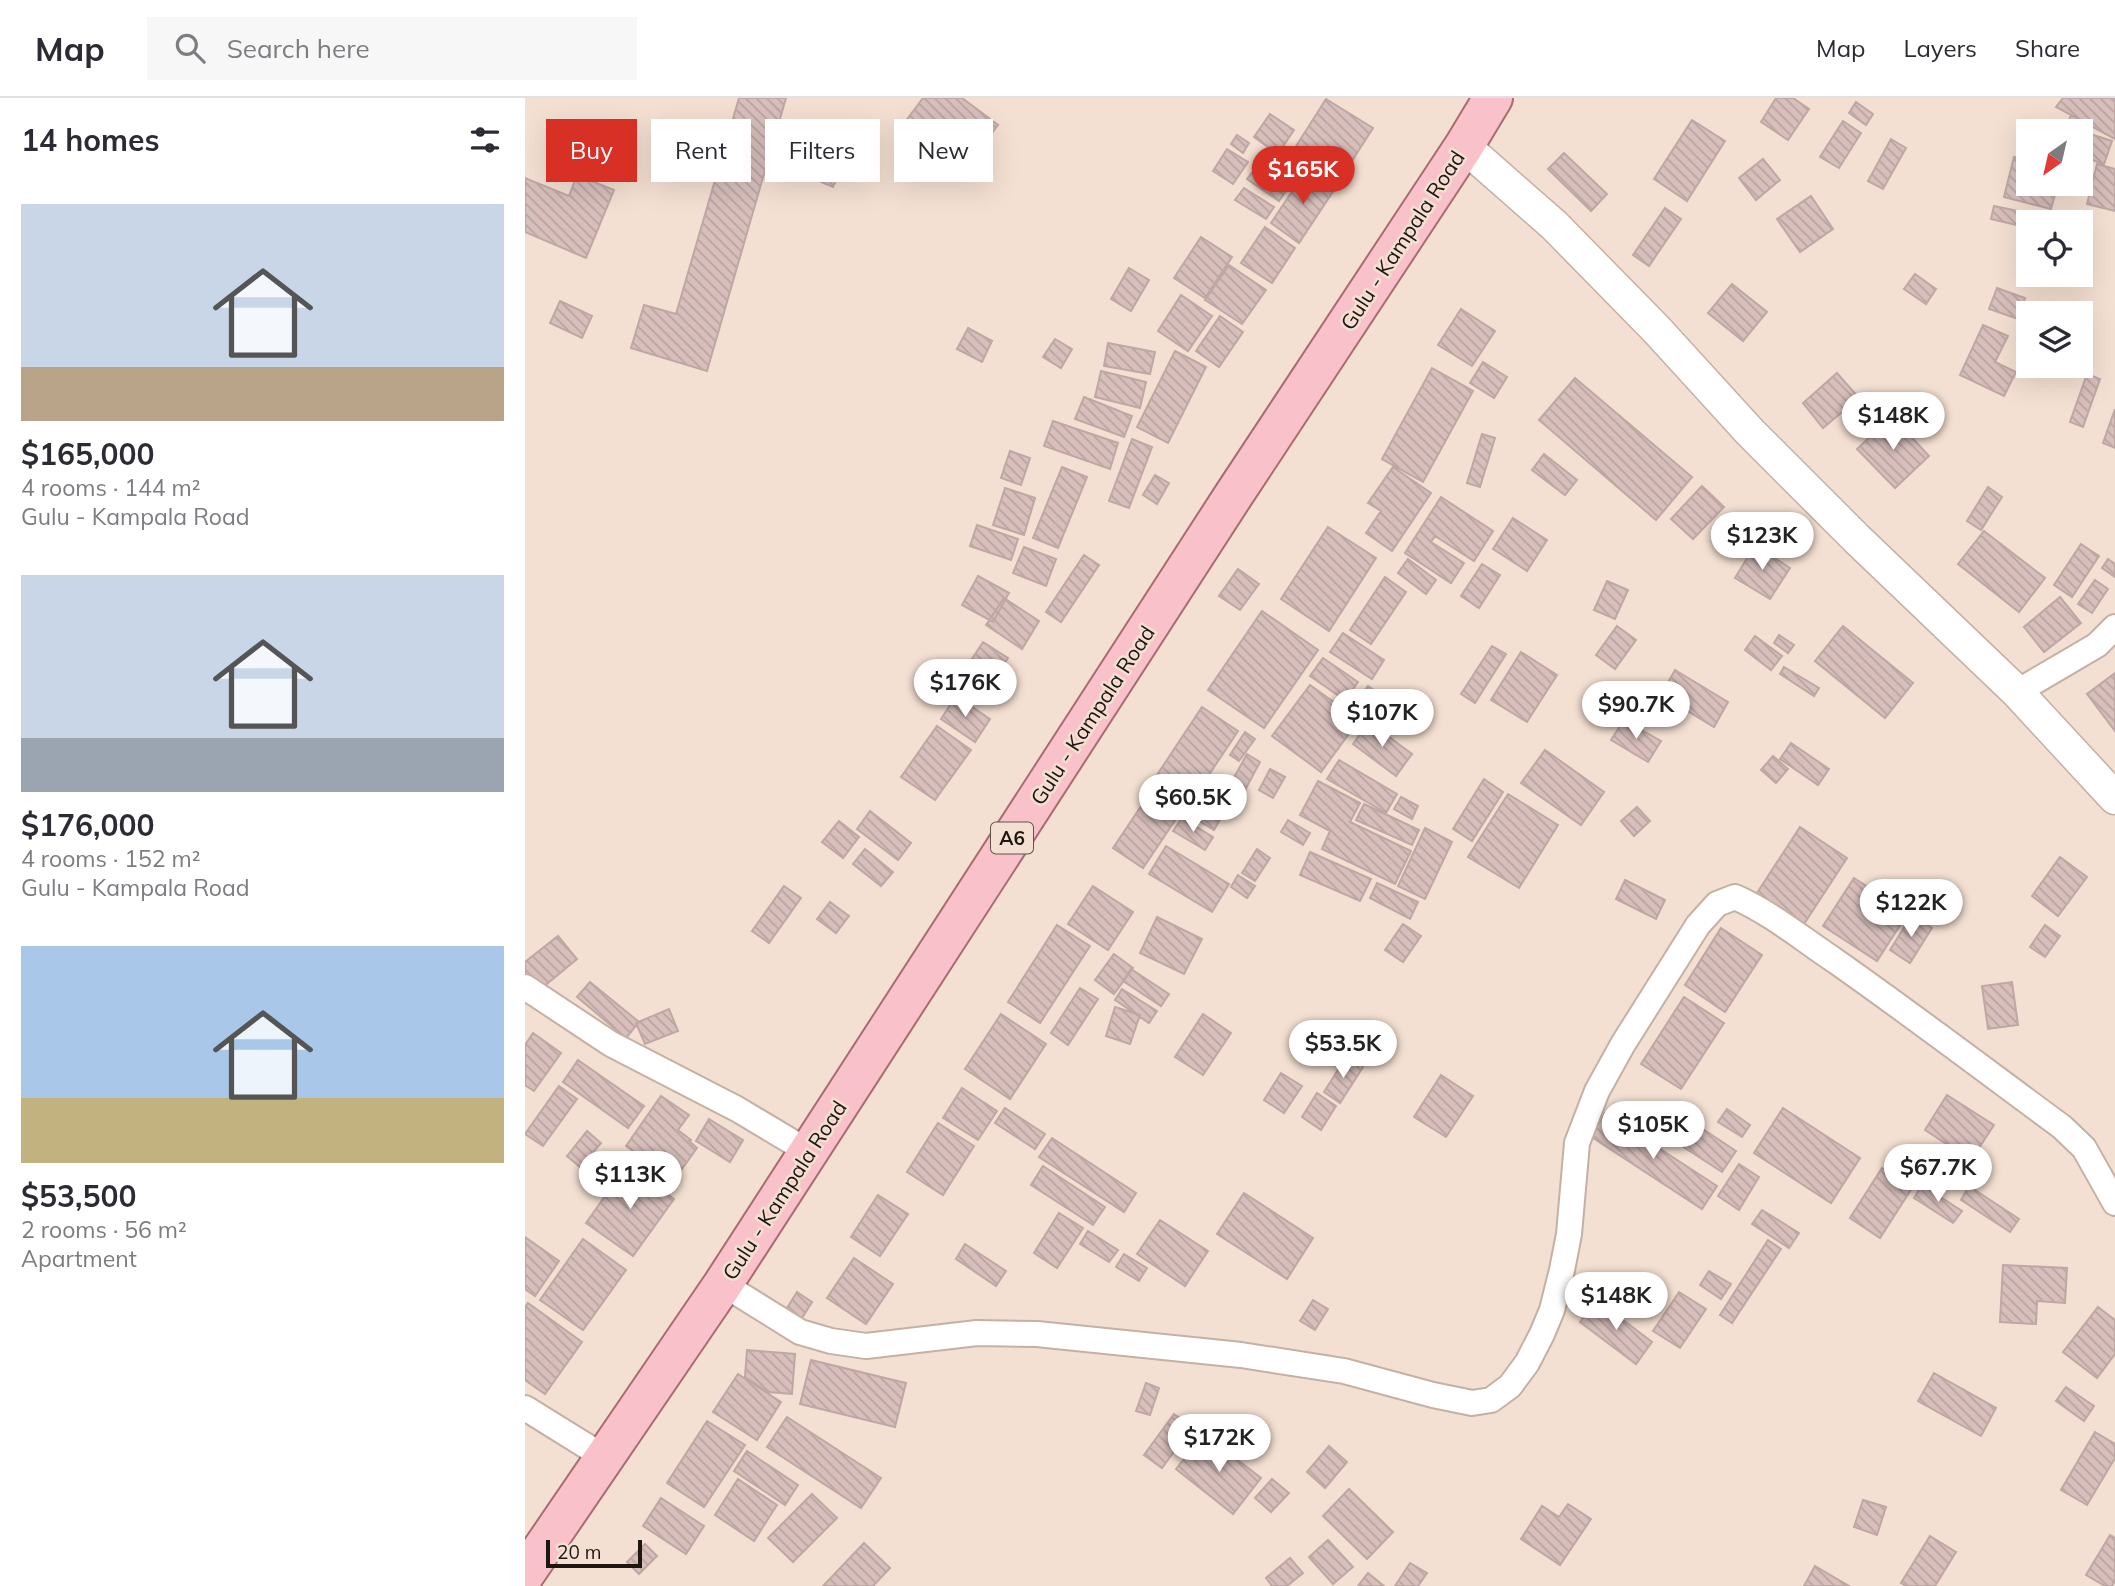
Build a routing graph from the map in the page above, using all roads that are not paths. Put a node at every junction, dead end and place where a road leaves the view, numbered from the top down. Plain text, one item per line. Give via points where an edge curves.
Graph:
1 (1493, 98) edge
2 (1464, 146) junction
3 (2115, 627) edge
4 (2017, 692) junction
5 (2115, 798) edge
6 (525, 987) edge
7 (809, 1152) junction
8 (2115, 1203) edge
9 (723, 1284) junction
10 (525, 1408) edge
11 (604, 1457) junction
12 (525, 1574) edge

1 - 2 main road, Gulu - Kampala Road / A6
2 - 4 street via 1554,225 1750,432
2 - 7 main road, Gulu - Kampala Road / A6
3 - 4 street via 2097,645
4 - 5 street
6 - 7 street via 611,1044
7 - 9 main road, Gulu - Kampala Road / A6
8 - 9 street via 2084,1148 2062,1127 1881,993 1775,919 1735,897 1717,904 1698,925 1597,1091 1577,1143 1569,1234 1552,1310 1527,1363 1510,1386 1491,1400 1472,1403 1344,1371 1241,1355 1037,1334 977,1334 866,1346 831,1341 800,1332
9 - 11 main road, Gulu - Kampala Road / A6
10 - 11 street
11 - 12 main road, Gulu - Kampala Road / A6

